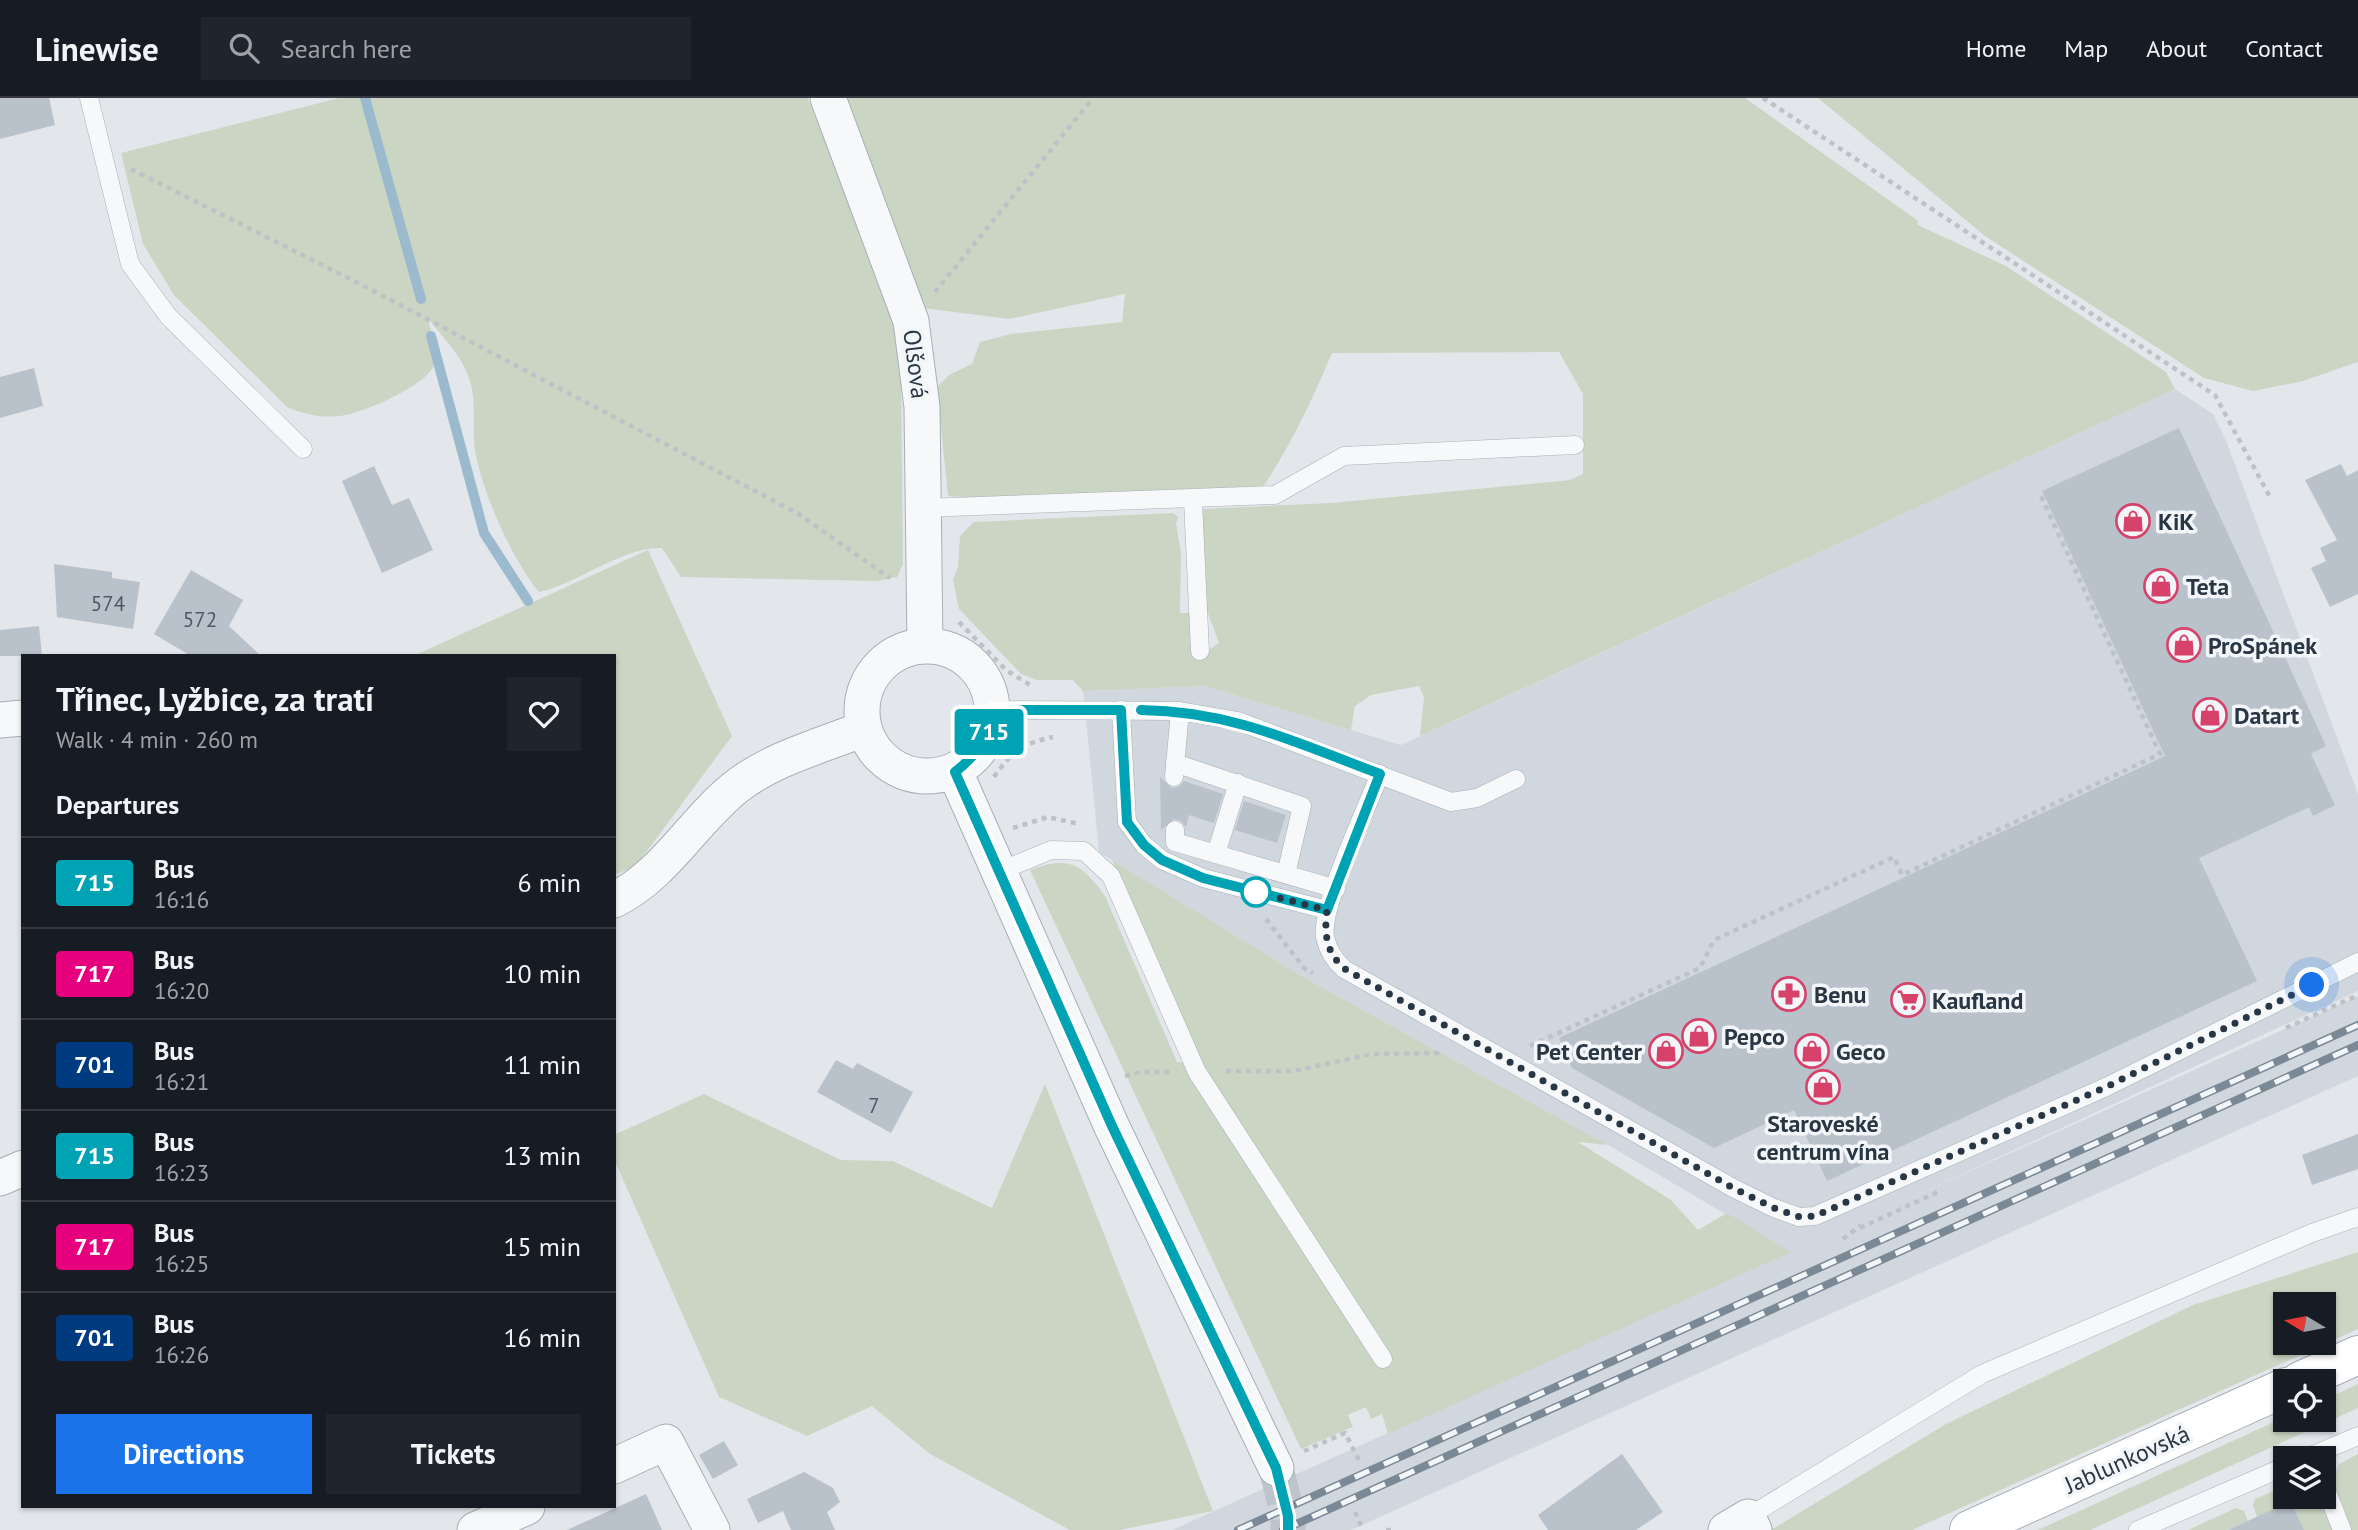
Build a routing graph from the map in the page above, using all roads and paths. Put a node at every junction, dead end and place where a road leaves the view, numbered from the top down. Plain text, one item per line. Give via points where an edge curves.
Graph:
1 (89, 98) edge
2 (828, 98) edge
3 (1094, 98) edge
4 (1763, 98) edge
5 (102, 155) junction
6 (911, 321) junction
7 (1575, 445) dead end
8 (303, 449) dead end
9 (2040, 494) dead end
10 (2271, 499) dead end
11 (1193, 501) junction
12 (923, 508) junction
13 (926, 591) junction
14 (958, 621) dead end
15 (925, 645) junction
16 (1200, 651) dead end
17 (993, 710) junction
18 (1065, 710) junction
19 (1121, 710) junction
20 (1180, 710) junction
21 (21, 718) edge
22 (0, 720) edge
23 (863, 729) junction
24 (955, 772) junction
25 (1380, 774) junction
26 (1516, 779) dead end
27 (1238, 783) junction
28 (1175, 830) dead end
29 (1216, 854) junction
30 (998, 872) junction
31 (1286, 874) junction
32 (1336, 889) junction
33 (616, 899) edge
34 (1327, 910) junction
35 (2358, 962) edge
36 (1525, 1048) dead end
37 (1454, 1053) dead end
38 (1197, 1072) junction
39 (1117, 1078) dead end
40 (21, 1169) edge
41 (0, 1178) edge
42 (2358, 1217) edge
43 (2358, 1355) edge
44 (1383, 1359) dead end
45 (2327, 1369) edge
46 (2273, 1393) edge
47 (2358, 1436) edge
48 (2336, 1446) edge
49 (1288, 1460) joint
50 (1359, 1460) dead end
51 (616, 1465) edge
52 (2273, 1472) edge
53 (521, 1508) edge
54 (2334, 1509) edge
55 (1355, 1512) dead end
56 (1743, 1526) edge
57 (475, 1530) edge
58 (712, 1530) edge
59 (1363, 1530) edge
60 (1386, 1530) edge
61 (1393, 1530) edge
62 (1969, 1530) edge
63 (2138, 1530) edge
64 (2342, 1530) edge

1 - 5 lane
2 - 6 street, Olšová
3 - 6 path
4 - 10 path via 2215,395
5 - 8 lane via 130,264 168,316
5 - 13 path via 366,287 797,513 897,583
6 - 12 street, Olšová via 922,407
7 - 11 lane via 1344,456 1275,495
9 - 36 path via 2160,754 1902,875 1894,857 1714,940 1700,968
11 - 12 lane
11 - 16 lane
12 - 13 street, Olšová
13 - 15 street, Olšová
14 - 18 path via 1006,670 1032,686 1064,686
15 - 17 street via 964,657 984,681
15 - 23 street via 902,650 881,663 867,682 861,705
17 - 18 lane
17 - 24 street via 988,735 975,757
18 - 19 lane
19 - 20 lane
19 - 34 lane via 1127,822 1144,845 1162,860 1203,878
20 - 25 lane via 1238,721
20 - 27 lane via 1175,770
21 - 22 street
23 - 24 street via 876,755 899,772 927,778
23 - 33 street via 778,763 737,787 653,873
24 - 30 street
25 - 26 lane via 1451,802 1478,798
25 - 32 lane
27 - 29 lane
27 - 31 lane via 1302,806
28 - 29 lane via 1175,842
29 - 31 lane
30 - 38 lane via 1051,850 1084,851 1111,876
30 - 49 street via 1112,1126
31 - 32 lane
32 - 34 lane
34 - 35 lane via 1325,937 1335,961 1345,969 1735,1189 1800,1217 1815,1216 2106,1087
37 - 38 path via 1373,1054 1294,1071
38 - 39 path via 1141,1072
38 - 44 lane
40 - 41 street
42 - 56 lane via 1982,1374
43 - 45 main road
46 - 62 main road, Jablunkovská
47 - 48 lane
49 - 50 path via 1345,1433
51 - 58 street via 666,1442
52 - 63 lane
53 - 57 street
54 - 64 lane
55 - 59 path
60 - 61 path

